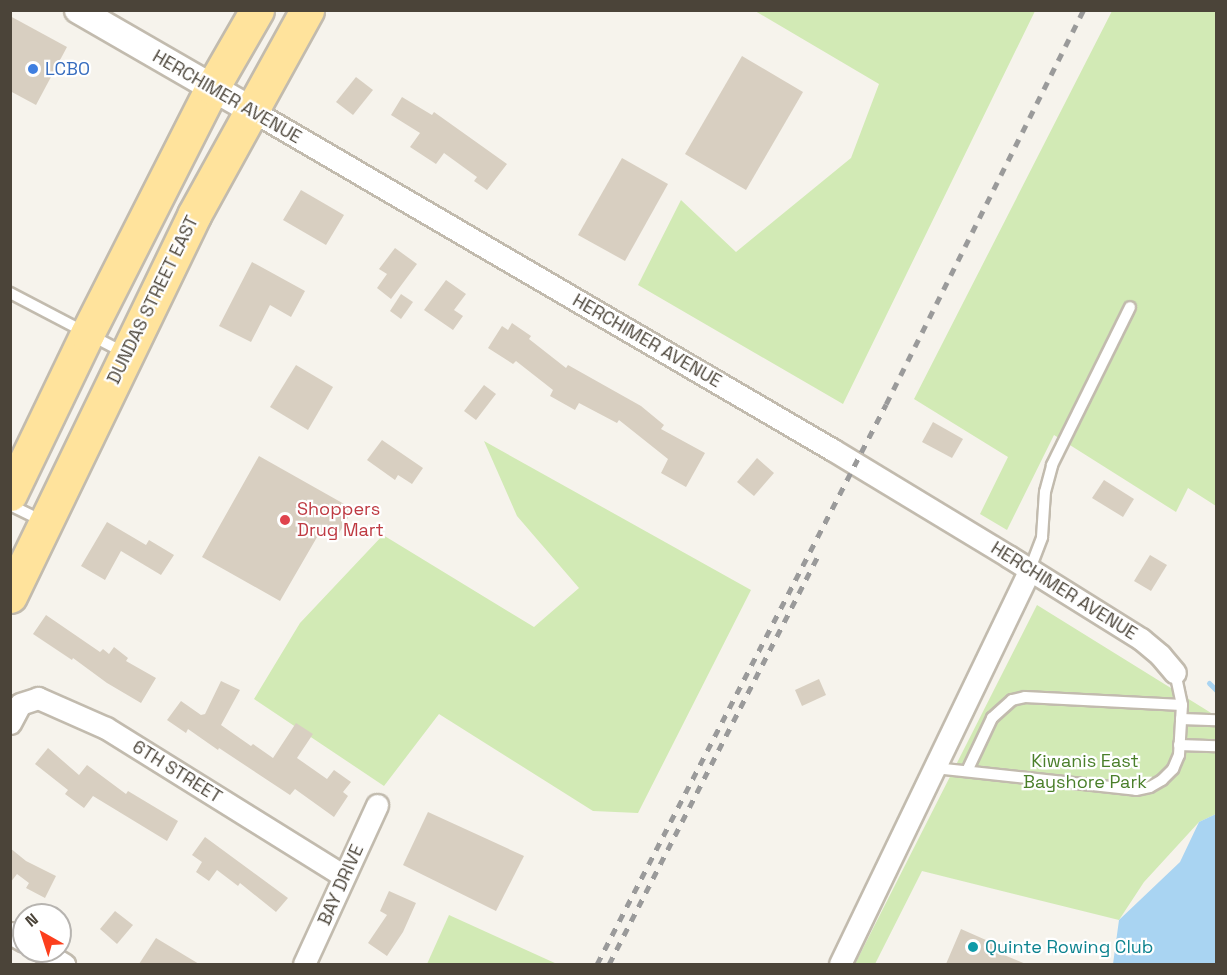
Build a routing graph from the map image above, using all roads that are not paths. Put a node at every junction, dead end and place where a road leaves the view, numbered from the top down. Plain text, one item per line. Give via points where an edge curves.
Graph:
1 (78, 10) edge
2 (257, 10) edge
3 (280, 10) edge
4 (307, 10) edge
5 (212, 88) junction
6 (251, 110) junction
7 (166, 272) junction
8 (10, 293) edge
9 (1130, 307) dead end
10 (87, 334) junction
11 (126, 354) junction
12 (10, 494) edge
13 (10, 505) edge
14 (46, 522) junction
15 (1030, 569) junction
16 (10, 596) edge
17 (1175, 673) joint
18 (1182, 705) junction
19 (1181, 719) junction
20 (1216, 720) edge
21 (10, 723) edge
22 (1179, 745) junction
23 (1216, 746) edge
24 (935, 768) junction
25 (967, 771) junction
26 (377, 805) dead end
27 (344, 876) junction
28 (304, 964) edge
29 (840, 964) edge

1 - 5 street, HERCHIMER AVENUE
2 - 5 main road
3 - 6 main road via 248,78
4 - 6 main road, DUNDAS STREET EAST
5 - 6 street, HERCHIMER AVENUE
5 - 7 main road via 216,113 213,130 170,230
5 - 10 main road
6 - 7 main road, DUNDAS STREET EAST
6 - 15 street, HERCHIMER AVENUE
7 - 11 main road, DUNDAS STREET EAST
8 - 10 lane
9 - 15 lane via 1052,465 1045,492 1042,537
10 - 11 lane
10 - 12 main road
11 - 14 main road, DUNDAS STREET EAST
13 - 14 lane
14 - 16 main road, DUNDAS STREET EAST
15 - 17 street, HERCHIMER AVENUE via 1141,639
15 - 24 street
17 - 18 lane, HERCHIMER AVENUE
18 - 19 lane, HERCHIMER AVENUE
18 - 25 lane via 1025,697 1012,700 992,718
19 - 20 lane
19 - 22 lane, HERCHIMER AVENUE
21 - 27 street, 6TH STREET via 20,705 38,698 106,728
22 - 23 lane
22 - 25 lane, HERCHIMER AVENUE via 1173,769 1150,787 1136,790
24 - 25 lane, HERCHIMER AVENUE
24 - 29 street
26 - 27 street, BAY DRIVE
27 - 28 street, BAY DRIVE

